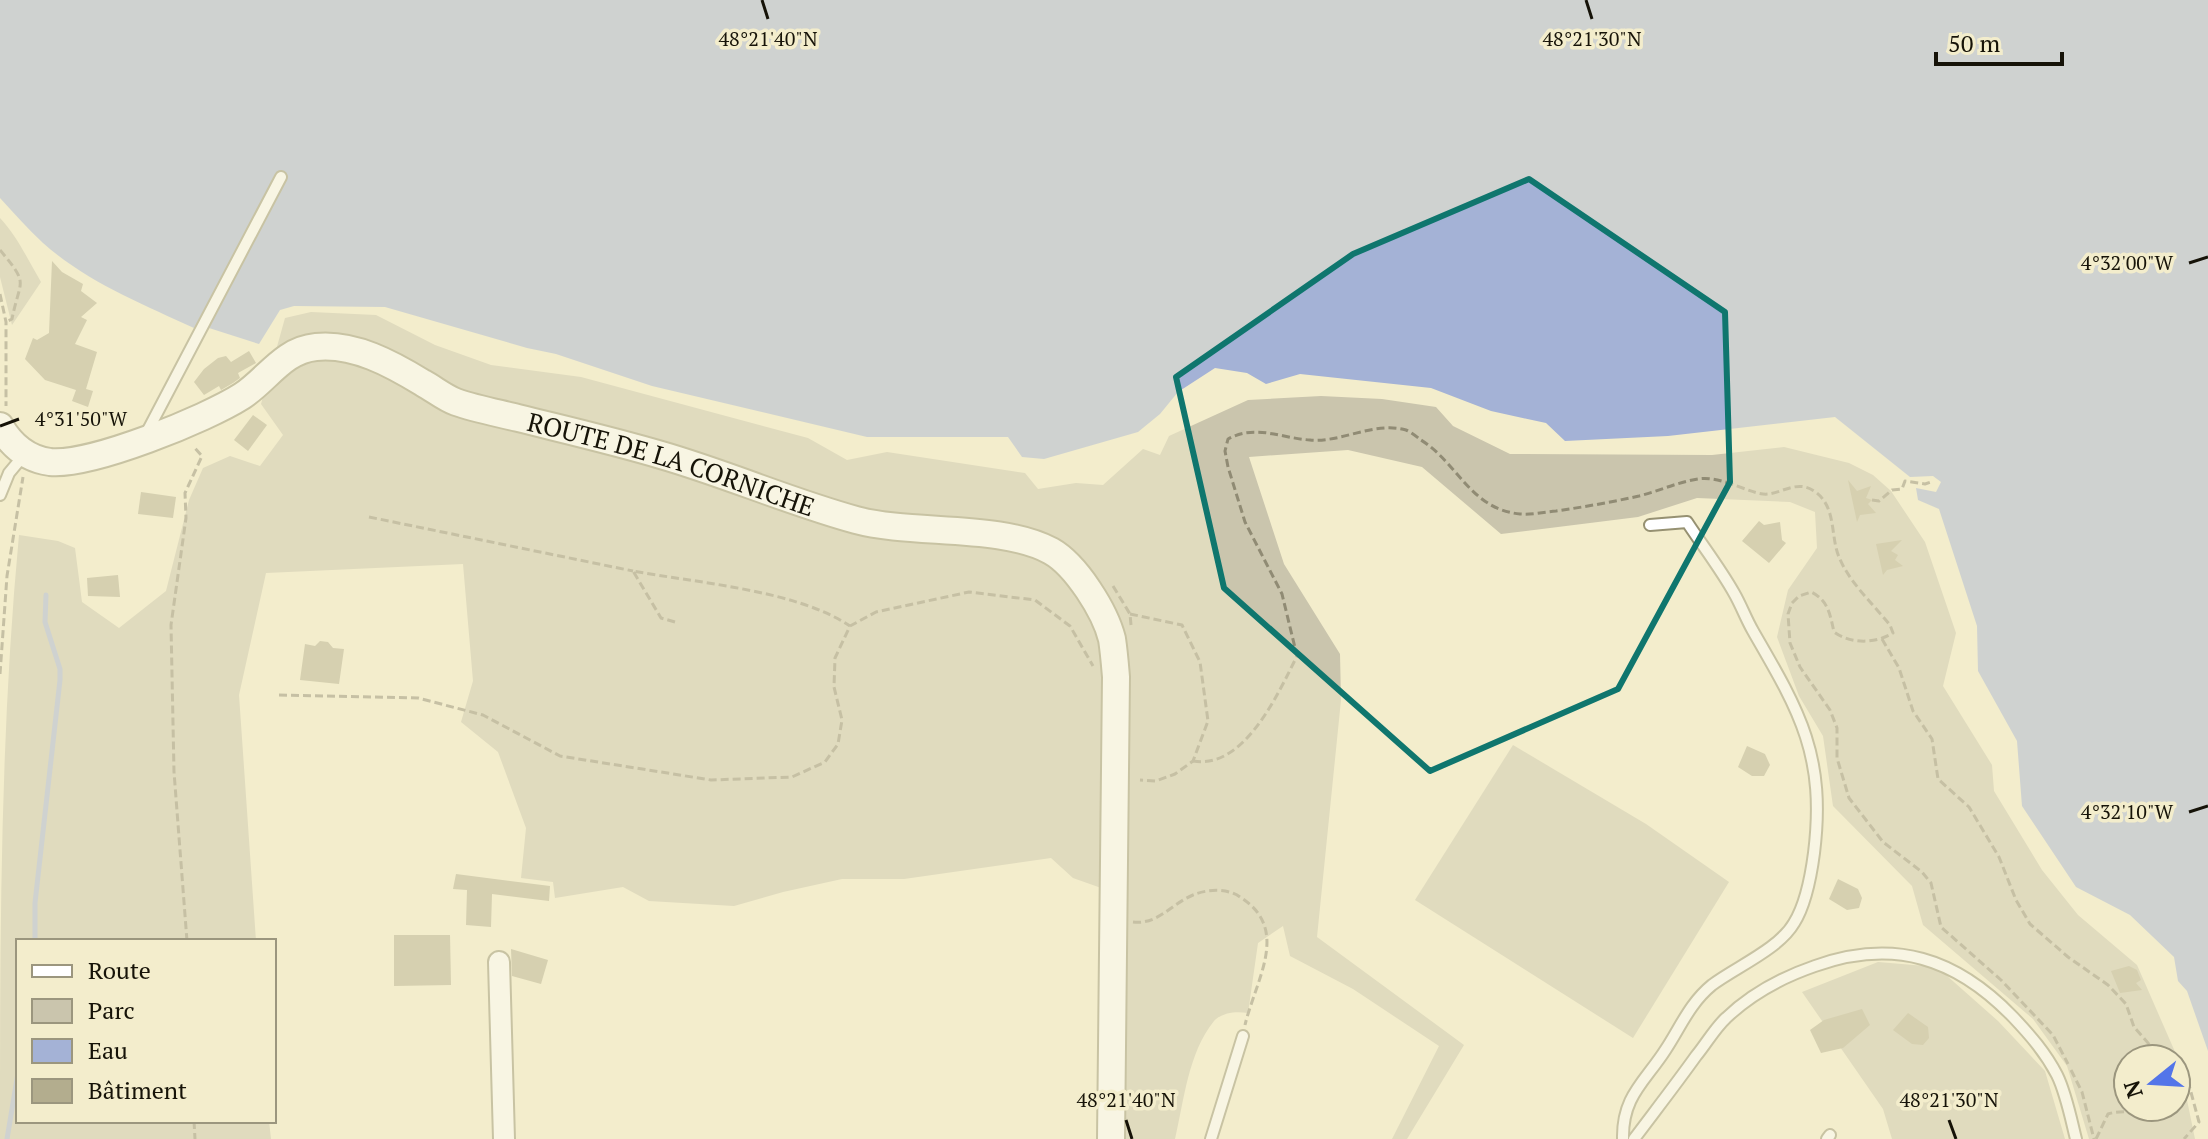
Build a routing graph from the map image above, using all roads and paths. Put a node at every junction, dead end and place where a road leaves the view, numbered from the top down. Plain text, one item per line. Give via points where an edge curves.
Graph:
1 (281, 177) dead end
2 (0, 250) edge
3 (0, 294) edge
4 (6, 322) junction
5 (3, 416) edge
6 (174, 429) junction
7 (138, 442) junction
8 (25, 454) junction
9 (1931, 482) dead end
10 (0, 495) edge
11 (1872, 500) dead end
12 (369, 517) dead end
13 (1650, 525) dead end
14 (633, 571) junction
15 (1130, 614) dead end
16 (675, 622) dead end
17 (850, 626) junction
18 (1882, 639) junction
19 (1094, 666) dead end
20 (0, 674) edge
21 (279, 695) dead end
22 (1193, 761) junction
23 (1140, 780) dead end
24 (1131, 922) dead end
25 (187, 939) edge
26 (499, 962) dead end
27 (1243, 1036) joint
28 (2148, 1043) edge
29 (2192, 1096) edge
30 (2112, 1113) edge
31 (504, 1139) edge
32 (1111, 1139) edge
33 (1211, 1139) edge
34 (1623, 1139) edge
35 (1634, 1139) edge
36 (2076, 1139) edge
37 (2095, 1139) edge
38 (2184, 1139) edge

1 - 7 lane via 150,429
2 - 4 path via 20,274 21,291 12,319
3 - 4 path
4 - 5 path
5 - 8 street via 8,440
6 - 7 street, ROUTE DE LA CORNICHE
6 - 25 path via 178,440 186,438 202,456 185,493 171,625 174,772
6 - 32 street, ROUTE DE LA CORNICHE via 244,395 293,354 338,347 397,367 454,402 662,455 859,521 1013,538 1052,551 1096,601 1111,638 1117,707
7 - 8 street, ROUTE DE LA CORNICHE via 69,461 48,462
8 - 10 lane
8 - 20 path via 7,576
9 - 11 path via 1905,481 1902,489
12 - 14 path
13 - 34 lane via 1687,522 1736,595 1800,715 1815,773 1817,817 1810,877 1794,923 1694,1002 1628,1102
14 - 16 path via 661,618
14 - 17 path via 787,598
15 - 22 path via 1182,625 1200,662 1208,721
17 - 19 path via 876,612 969,592 1035,600 1070,626
17 - 21 path via 835,658 834,687 842,720 838,744 825,762 792,777 711,780 560,756 483,715 418,698
18 - 22 path via 1893,633 1890,625 1844,569 1823,500 1802,486 1765,495 1700,478 1640,496 1524,515 1499,511 1480,499 1432,447 1406,430 1321,441 1241,432 1228,439 1228,467 1245,522 1282,594 1297,656 1270,709 1239,745 1214,761
18 - 28 path via 1899,668 1913,711 1932,739 1938,779 1969,807 2030,924 2108,985 2126,1004 2134,1027
18 - 37 path via 1841,637 1834,632 1821,597 1811,592 1799,596 1788,614 1790,643 1800,667 1837,728 1837,758 1849,798 1883,842 1931,883 1941,927 2053,1035 2082,1092
22 - 23 path via 1165,778
24 - 27 path via 1146,924 1194,894 1218,890 1253,905 1265,921 1269,942
26 - 31 street
27 - 33 lane
29 - 38 path via 2199,1122
30 - 37 path
35 - 36 lane via 1725,1018 1758,994 1833,960 1894,953 1962,974 2010,1013 2037,1042 2058,1077

